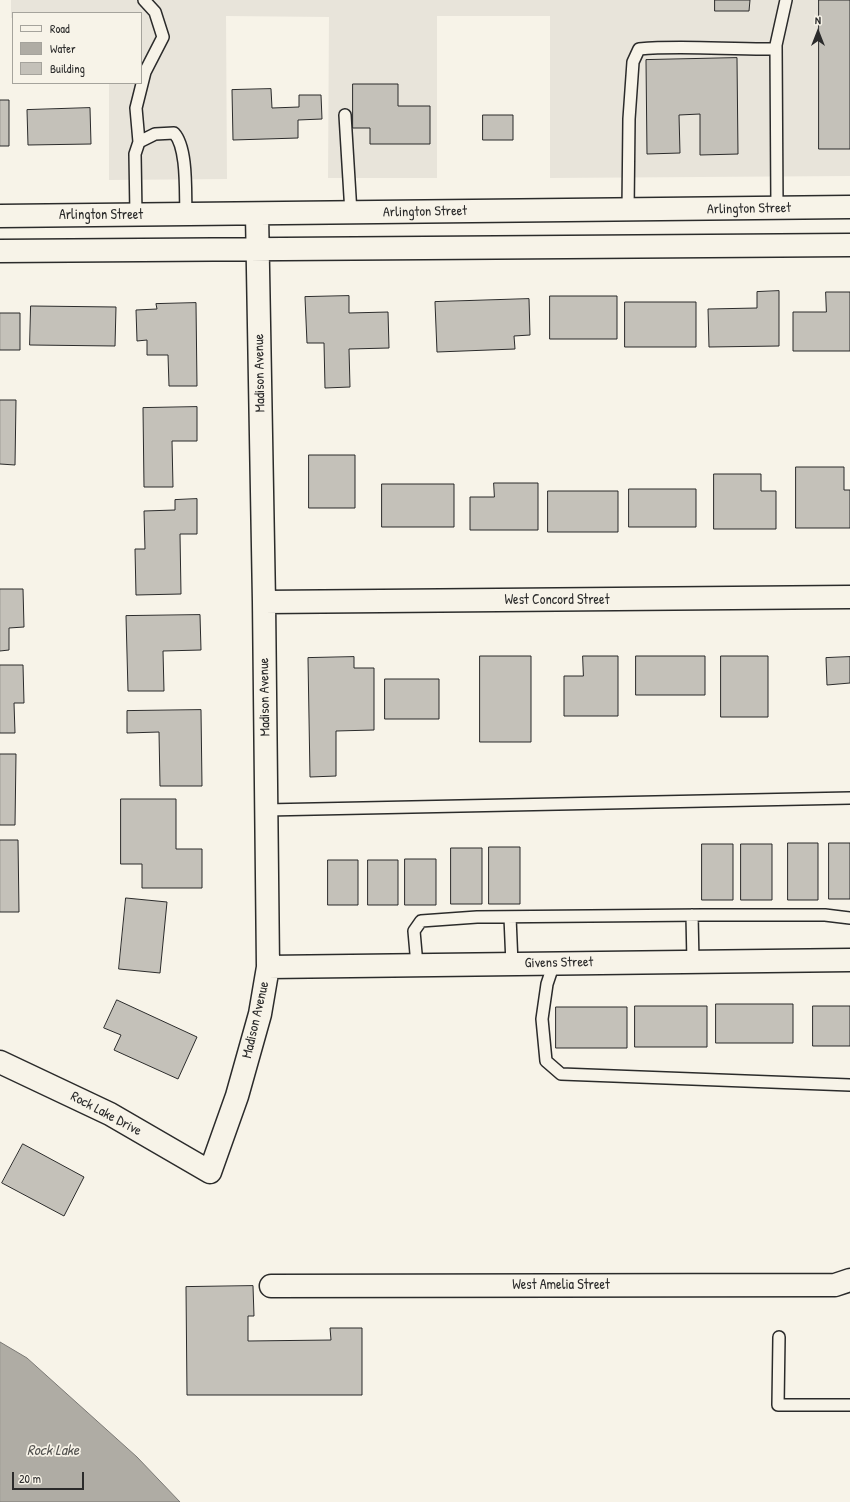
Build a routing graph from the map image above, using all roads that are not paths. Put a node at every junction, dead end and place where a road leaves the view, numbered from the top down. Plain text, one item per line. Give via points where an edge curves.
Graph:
1 (144, 0) edge
2 (786, 0) edge
3 (776, 49) junction
4 (345, 115) dead end
5 (139, 142) junction
6 (850, 207) edge
7 (777, 208) junction
8 (628, 210) junction
9 (351, 213) junction
10 (186, 214) junction
11 (257, 214) junction
12 (136, 215) junction
13 (0, 216) edge
14 (850, 244) edge
15 (258, 249) junction
16 (0, 251) edge
17 (850, 597) edge
18 (264, 602) junction
19 (850, 798) edge
20 (266, 810) junction
21 (692, 915) junction
22 (510, 918) junction
23 (850, 918) edge
24 (850, 960) edge
25 (693, 962) junction
26 (554, 963) junction
27 (512, 964) junction
28 (417, 965) junction
29 (268, 967) junction
30 (0, 1062) edge
31 (850, 1085) edge
32 (210, 1172) joint
33 (850, 1280) edge
34 (271, 1286) dead end
35 (779, 1337) dead end
36 (850, 1405) edge

1 - 5 lane via 155,12 163,37 145,72 136,108
2 - 3 lane
3 - 7 lane
3 - 8 lane via 733,50 672,46 639,49 633,62 629,119
4 - 9 lane
5 - 10 lane via 155,134 174,133 180,139
5 - 12 lane via 136,154
6 - 7 street, Arlington Street
7 - 8 street, Arlington Street
8 - 9 street, Arlington Street
9 - 11 street, Arlington Street
10 - 11 street, Arlington Street
10 - 12 street, Arlington Street
11 - 15 street, Madison Avenue
12 - 13 street, Arlington Street
14 - 15 street
15 - 16 street
15 - 18 street, Madison Avenue
17 - 18 street, West Concord Street
18 - 20 street, Madison Avenue
19 - 20 lane
20 - 29 street, Madison Avenue
21 - 22 lane
21 - 23 lane via 825,915
21 - 25 lane
22 - 27 lane
22 - 28 lane via 421,921 414,931
24 - 25 street, Givens Street
25 - 26 street, Givens Street
26 - 27 street, Givens Street
26 - 31 lane via 547,984 542,1019 546,1061 561,1074
27 - 28 street, Givens Street
28 - 29 street, Givens Street
29 - 32 street, Madison Avenue via 260,1014 237,1096
30 - 32 street, Rock Lake Drive via 110,1114
33 - 34 street, West Amelia Street via 835,1285
35 - 36 lane via 778,1405

